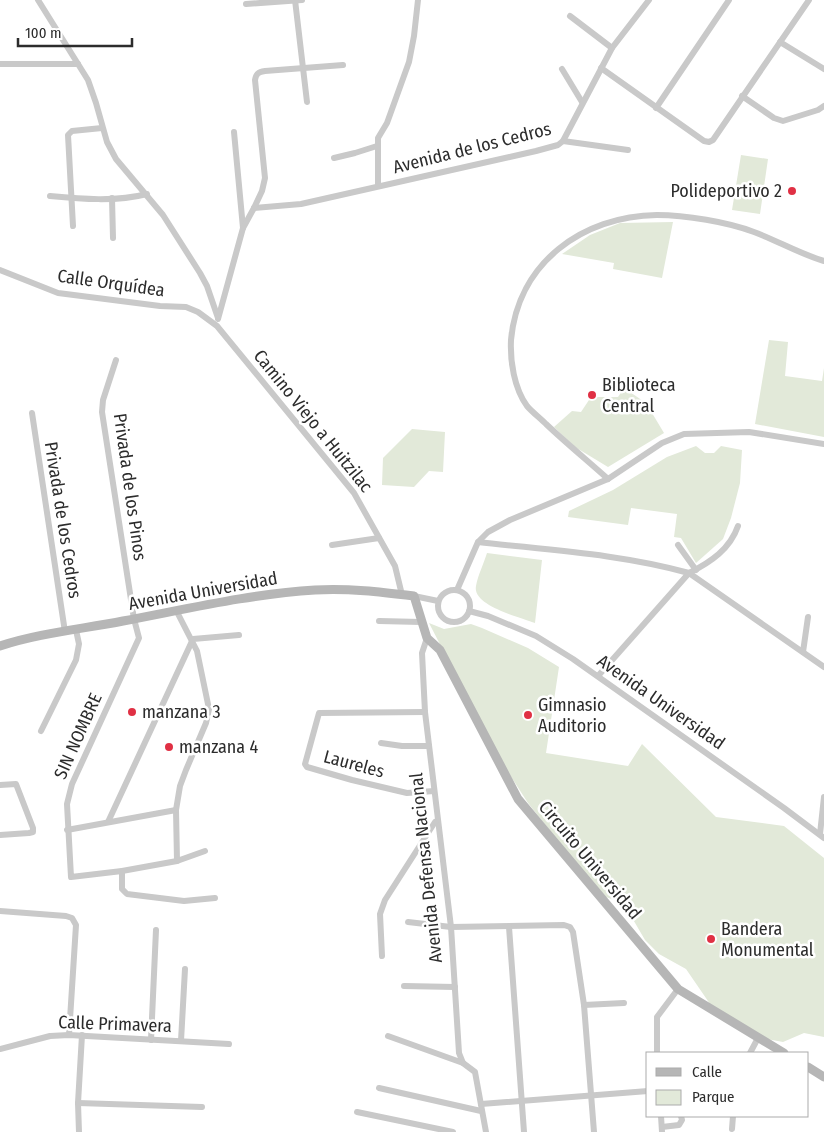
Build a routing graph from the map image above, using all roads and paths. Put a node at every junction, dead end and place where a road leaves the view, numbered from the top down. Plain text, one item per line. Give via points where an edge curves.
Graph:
1 (38, 0) edge
2 (295, 0) edge
3 (302, 0) edge
4 (418, 0) edge
5 (649, 0) edge
6 (729, 0) edge
7 (809, 0) edge
8 (246, 4) dead end
9 (570, 16) dead end
10 (780, 42) junction
11 (612, 48) junction
12 (0, 64) edge
13 (78, 64) junction
14 (343, 65) dead end
15 (302, 68) junction
16 (601, 68) junction
17 (562, 69) dead end
18 (824, 69) edge
19 (742, 96) junction
20 (307, 102) dead end
21 (582, 102) junction
22 (824, 106) edge
23 (656, 108) junction
24 (102, 128) junction
25 (234, 132) dead end
26 (563, 141) junction
27 (377, 146) junction
28 (628, 150) dead end
29 (334, 158) dead end
30 (378, 185) junction
31 (147, 194) junction
32 (50, 196) dead end
33 (72, 198) junction
34 (112, 198) junction
35 (254, 208) junction
36 (73, 226) dead end
37 (243, 228) junction
38 (113, 238) dead end
39 (824, 262) edge
40 (0, 270) edge
41 (218, 318) junction
42 (216, 326) junction
43 (116, 360) dead end
44 (32, 413) dead end
45 (824, 444) edge
46 (608, 479) junction
47 (738, 526) dead end
48 (379, 538) junction
49 (478, 542) junction
50 (332, 545) dead end
51 (678, 545) dead end
52 (693, 572) junction
53 (457, 590) junction
54 (402, 595) junction
55 (414, 596) junction
56 (438, 601) junction
57 (176, 610) junction
58 (470, 611) junction
59 (808, 617) dead end
60 (134, 619) junction
61 (379, 621) dead end
62 (421, 622) junction
63 (76, 630) junction
64 (65, 632) junction
65 (239, 635) dead end
66 (427, 638) junction
67 (193, 639) junction
68 (0, 646) edge
69 (803, 652) junction
70 (824, 667) edge
71 (598, 676) junction
72 (425, 712) junction
73 (41, 731) dead end
74 (381, 743) dead end
75 (429, 746) junction
76 (0, 785) edge
77 (434, 791) junction
78 (824, 797) edge
79 (176, 810) junction
80 (108, 822) junction
81 (435, 822) dead end
82 (67, 830) junction
83 (0, 835) edge
84 (822, 836) edge
85 (205, 851) dead end
86 (177, 861) junction
87 (122, 872) junction
88 (215, 898) dead end
89 (0, 912) edge
90 (408, 922) dead end
91 (451, 927) junction
92 (509, 927) junction
93 (156, 930) dead end
94 (382, 956) dead end
95 (185, 969) dead end
96 (404, 986) dead end
97 (455, 987) junction
98 (678, 989) junction
99 (624, 1003) dead end
100 (584, 1005) junction
101 (69, 1035) junction
102 (82, 1035) junction
103 (388, 1036) dead end
104 (758, 1038) junction
105 (150, 1040) junction
106 (181, 1042) junction
107 (230, 1044) dead end
108 (0, 1049) edge
109 (657, 1052) edge
110 (751, 1052) edge
111 (782, 1052) edge
112 (463, 1064) junction
113 (809, 1068) edge
114 (824, 1077) edge
115 (379, 1088) dead end
116 (646, 1092) edge
117 (591, 1096) junction
118 (521, 1101) junction
119 (78, 1103) junction
120 (202, 1107) dead end
121 (481, 1107) junction
122 (357, 1112) dead end
123 (661, 1117) edge
124 (681, 1117) edge
125 (733, 1117) edge
126 (732, 1129) dead end
127 (662, 1130) edge
128 (79, 1132) edge
129 (452, 1132) edge
130 (486, 1132) edge
131 (524, 1132) edge
132 (594, 1132) edge

1 - 13 street
2 - 3 street
2 - 8 street
2 - 15 street
4 - 27 street via 409,62
5 - 11 street, Avenida de los Cedros
6 - 23 street
7 - 10 street
9 - 11 street
10 - 18 street
10 - 19 street
11 - 16 street, Avenida de los Cedros
12 - 13 street
13 - 24 street via 88,80
14 - 15 street
15 - 20 street
15 - 35 street via 258,72 256,75 265,174
16 - 21 street, Avenida de los Cedros
16 - 23 street
17 - 21 street
19 - 22 street via 783,121
19 - 23 street via 709,142
21 - 26 street, Avenida de los Cedros
24 - 31 street via 116,159
24 - 33 street via 69,133
25 - 37 street
26 - 28 street
26 - 30 street, Avenida de los Cedros via 536,151
27 - 29 street
27 - 30 street
30 - 35 street, Avenida de los Cedros via 301,204
31 - 34 street
31 - 41 street via 200,272
32 - 33 street
33 - 34 street
33 - 36 street
34 - 38 street
35 - 37 street
37 - 41 street
39 - 46 street via 751,231 705,220 658,215 612,221 588,230 543,262 529,282 512,329 510,354 515,380 526,405
40 - 42 street, Calle Orquídea via 58,293 186,307
41 - 42 street
42 - 48 street, Camino Viejo a Huitzilac via 344,479
43 - 60 street, Privada de los Pinos via 102,412
44 - 64 street, Privada de los Cedros
45 - 46 street via 749,432 684,434 662,443
46 - 49 street via 510,520 488,532
47 - 52 street via 720,554
48 - 50 street
48 - 54 street, Camino Viejo a Huitzilac via 395,566
49 - 52 street via 605,557
49 - 53 street
51 - 52 street
52 - 69 street
52 - 71 street
53 - 56 street via 445,592
53 - 58 street via 467,595
54 - 55 street, Avenida Universidad
54 - 57 street, Avenida Universidad via 366,590 315,590 248,597
55 - 56 street
55 - 62 street
56 - 58 street via 439,612 446,620 457,622
57 - 60 street, Avenida Universidad
57 - 67 street
58 - 71 street, Avenida Universidad via 536,636
59 - 69 street
60 - 63 street, Avenida Universidad
60 - 82 street, SIN NOMBRE via 139,638 72,784 66,804
61 - 62 street
62 - 66 street
63 - 64 street, Avenida Universidad
63 - 73 street, SIN NOMBRE via 79,644 74,666
64 - 68 street, Avenida Universidad
65 - 67 street
66 - 72 street, Avenida Defensa Nacional via 422,653
66 - 98 street, Circuito Universidad via 440,650 518,799
67 - 79 street via 209,709 180,786
67 - 80 street
69 - 70 street
71 - 84 street, Avenida Universidad
72 - 75 street, Avenida Defensa Nacional
72 - 77 street, Laureles via 320,713 305,764 352,780 408,793
74 - 75 street
75 - 77 street, Avenida Defensa Nacional
76 - 83 street via 16,784 33,828 33,832
77 - 91 street, Avenida Defensa Nacional
78 - 84 street
79 - 80 street
79 - 86 street
80 - 82 street
81 - 94 street via 385,900 380,914
82 - 87 street, SIN NOMBRE via 71,877
85 - 86 street
86 - 87 street
87 - 88 street via 122,889 126,894 184,901
89 - 101 street via 66,916 72,918 76,925
90 - 91 street
91 - 92 street
91 - 97 street, Avenida Defensa Nacional
92 - 100 street via 570,926
92 - 118 street
93 - 105 street
95 - 106 street
96 - 97 street
97 - 112 street, Avenida Defensa Nacional via 459,1053
98 - 104 street, Circuito Universidad
98 - 109 street via 657,1017
99 - 100 street
100 - 117 street
101 - 102 street, Calle Primavera
101 - 108 street, Calle Primavera via 50,1036
102 - 105 street, Calle Primavera
102 - 119 street
103 - 112 street
104 - 110 street
104 - 111 street, Circuito Universidad
105 - 106 street, Calle Primavera
106 - 107 street, Calle Primavera
112 - 121 street, Avenida Defensa Nacional via 475,1072
113 - 114 street
115 - 121 street
116 - 117 street
117 - 118 street
117 - 132 street
118 - 121 street
118 - 131 street
119 - 120 street
119 - 128 street
121 - 130 street, Avenida Defensa Nacional
122 - 129 street
123 - 127 street
124 - 127 street via 679,1125
125 - 126 street

